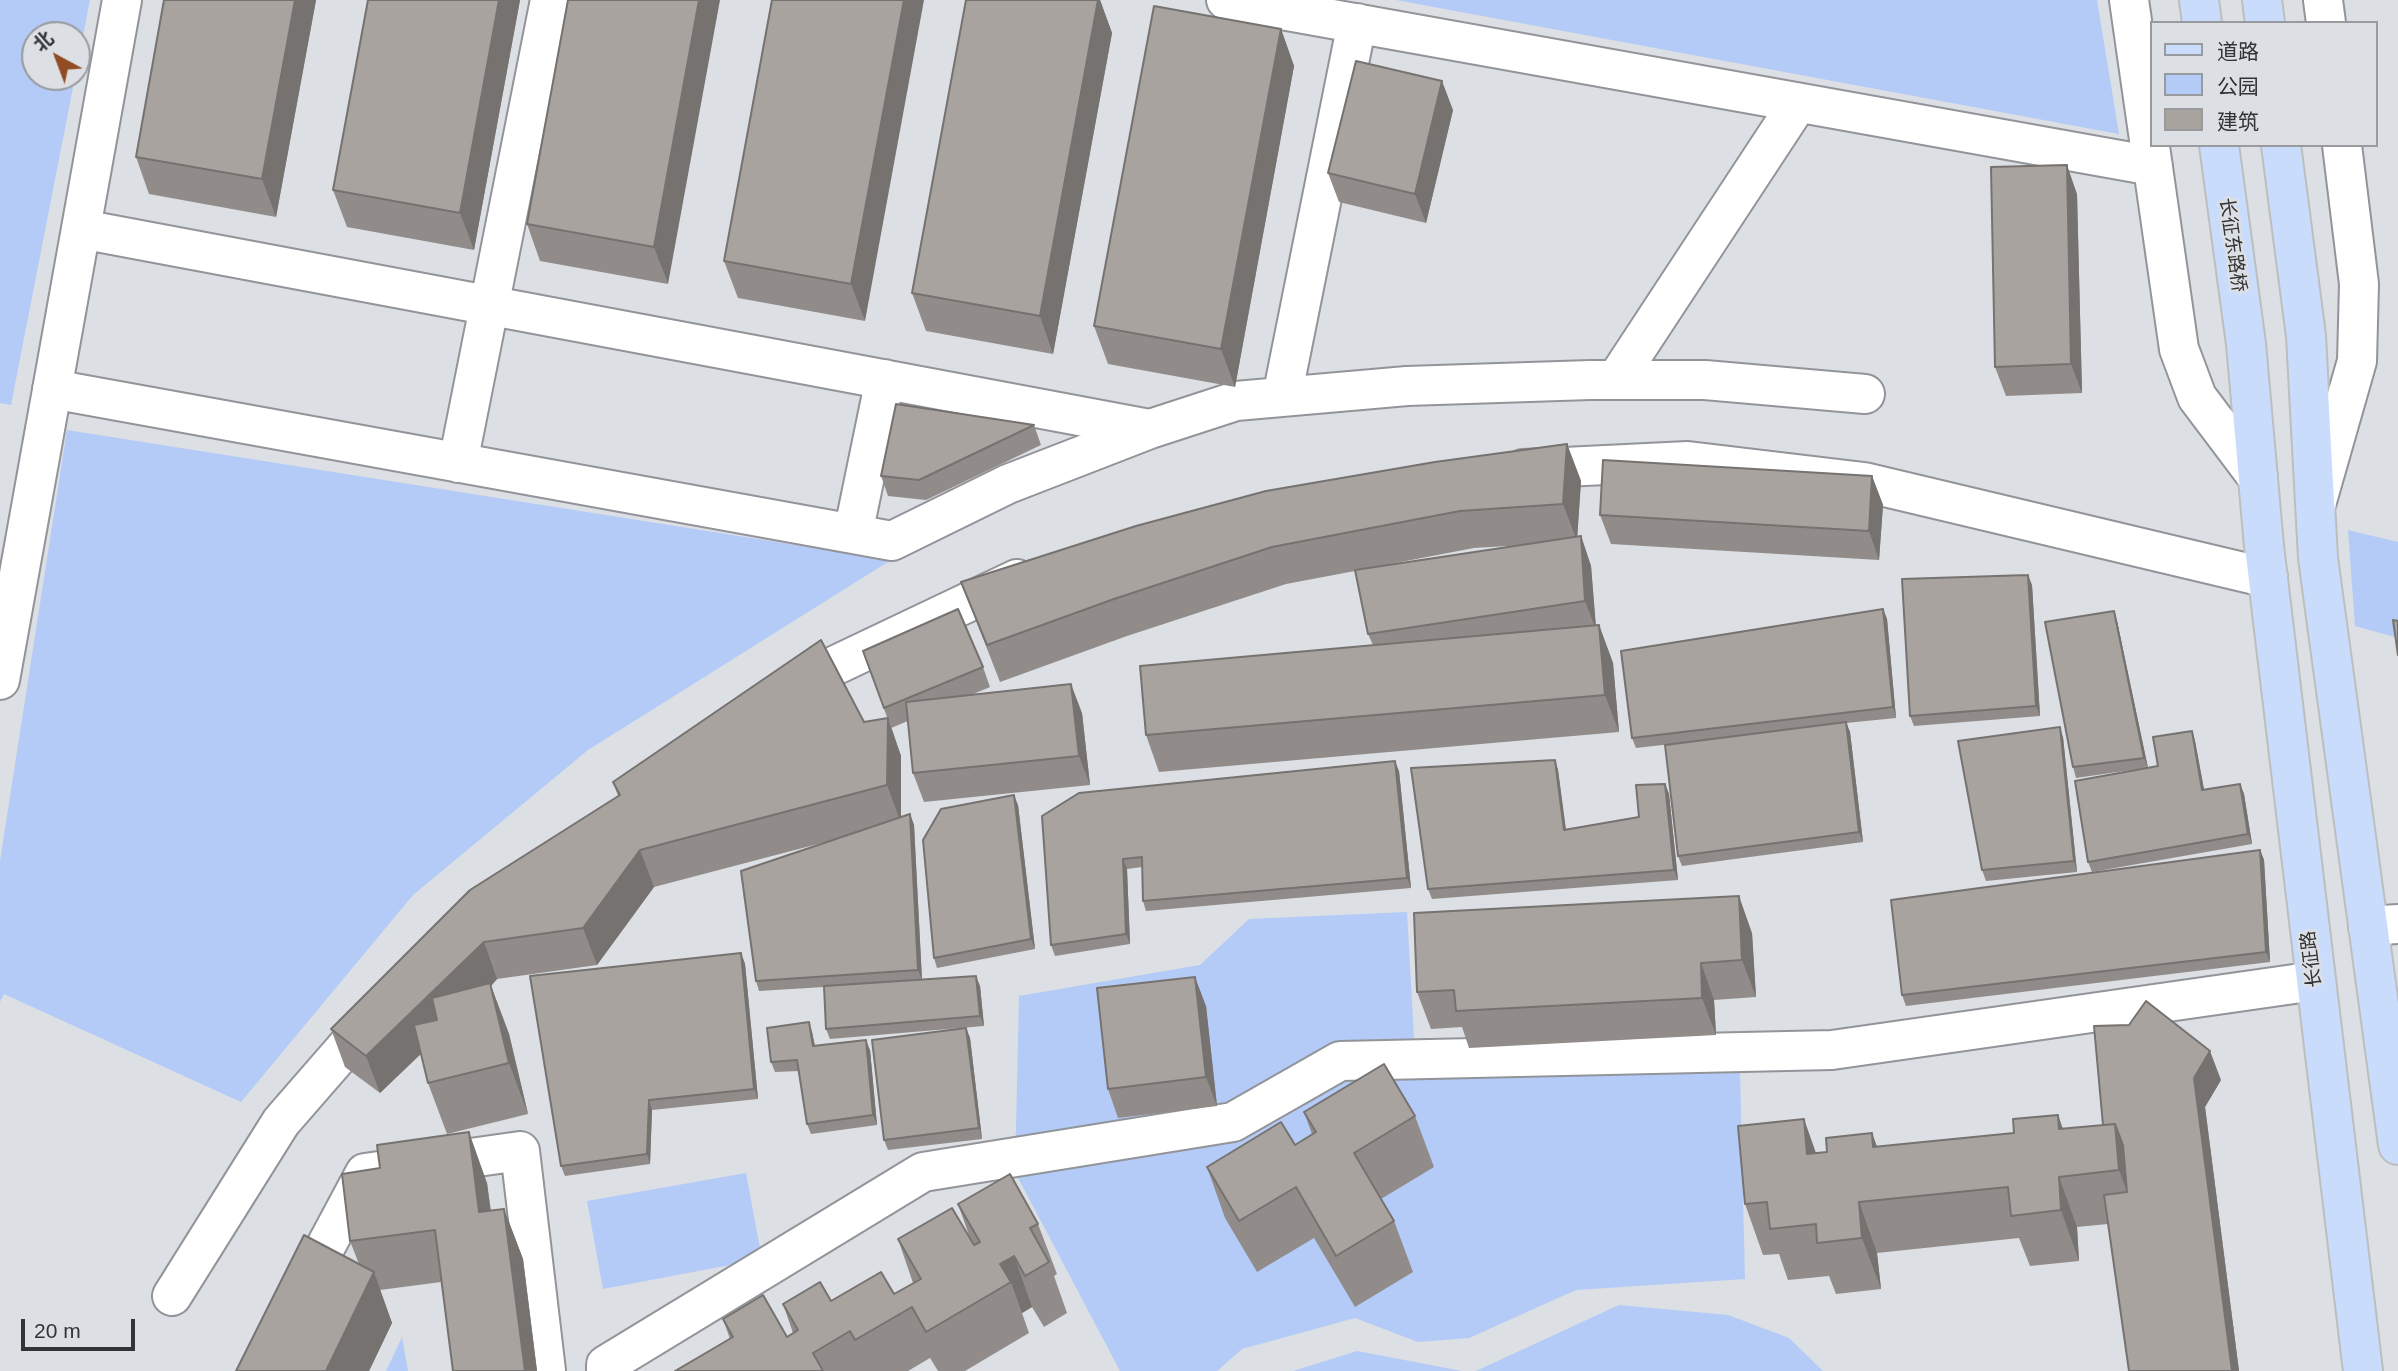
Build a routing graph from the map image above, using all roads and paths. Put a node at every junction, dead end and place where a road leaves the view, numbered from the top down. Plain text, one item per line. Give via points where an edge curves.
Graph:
1 (122, 0) edge
2 (550, 0) edge
3 (1226, 0) edge
4 (2129, 0) edge
5 (2199, 0) edge
6 (2262, 0) edge
7 (2323, 0) edge
8 (2202, 21) edge
9 (2264, 21) edge
10 (2326, 21) edge
11 (1357, 23) junction
12 (1798, 103) junction
13 (2150, 145) edge
14 (2150, 147) edge
15 (2219, 147) edge
16 (2281, 147) edge
17 (2342, 147) edge
18 (2153, 166) junction
19 (81, 229) junction
20 (489, 306) junction
21 (886, 379) junction
22 (1616, 380) junction
23 (52, 389) junction
24 (1866, 394) dead end
25 (1282, 397) junction
26 (1150, 429) junction
27 (457, 463) junction
28 (1493, 470) edge
29 (2258, 478) junction
30 (2315, 507) junction
31 (853, 534) junction
32 (2266, 562) junction
33 (1049, 564) edge
34 (0, 680) edge
35 (757, 715) edge
36 (2383, 925) edge
37 (2315, 981) junction
38 (400, 986) edge
39 (2398, 1145) edge
40 (172, 1296) dead end
41 (259, 1371) edge
42 (546, 1371) edge
43 (606, 1371) edge
44 (2363, 1371) edge

1 - 19 street
2 - 20 street
3 - 11 street
4 - 13 street
5 - 8 main road
6 - 9 main road
7 - 10 street
11 - 12 street
11 - 25 street
12 - 18 street
12 - 22 street
14 - 18 street
15 - 29 main road, 长征东路桥 via 2246,344
16 - 30 main road via 2306,336
17 - 30 street via 2359,284 2357,361
18 - 29 street via 2179,349 2197,397
19 - 20 street
19 - 23 street
20 - 21 street
20 - 27 street
21 - 26 street
21 - 31 street
22 - 24 street via 1705,380
22 - 25 street via 1408,386
23 - 27 street
23 - 34 street
25 - 26 street via 1236,401
26 - 31 street via 1008,484 892,541
27 - 31 street
28 - 32 street via 1688,461 1864,482
29 - 32 main road, 长征路
30 - 36 main road via 2323,598
32 - 37 main road, 长征路
33 - 35 street via 834,666
36 - 39 main road
37 - 43 street via 1832,1050 1340,1061 1233,1122 923,1172 606,1365
37 - 44 main road, 长征路
38 - 40 street via 281,1122
41 - 42 street via 365,1173 520,1152

